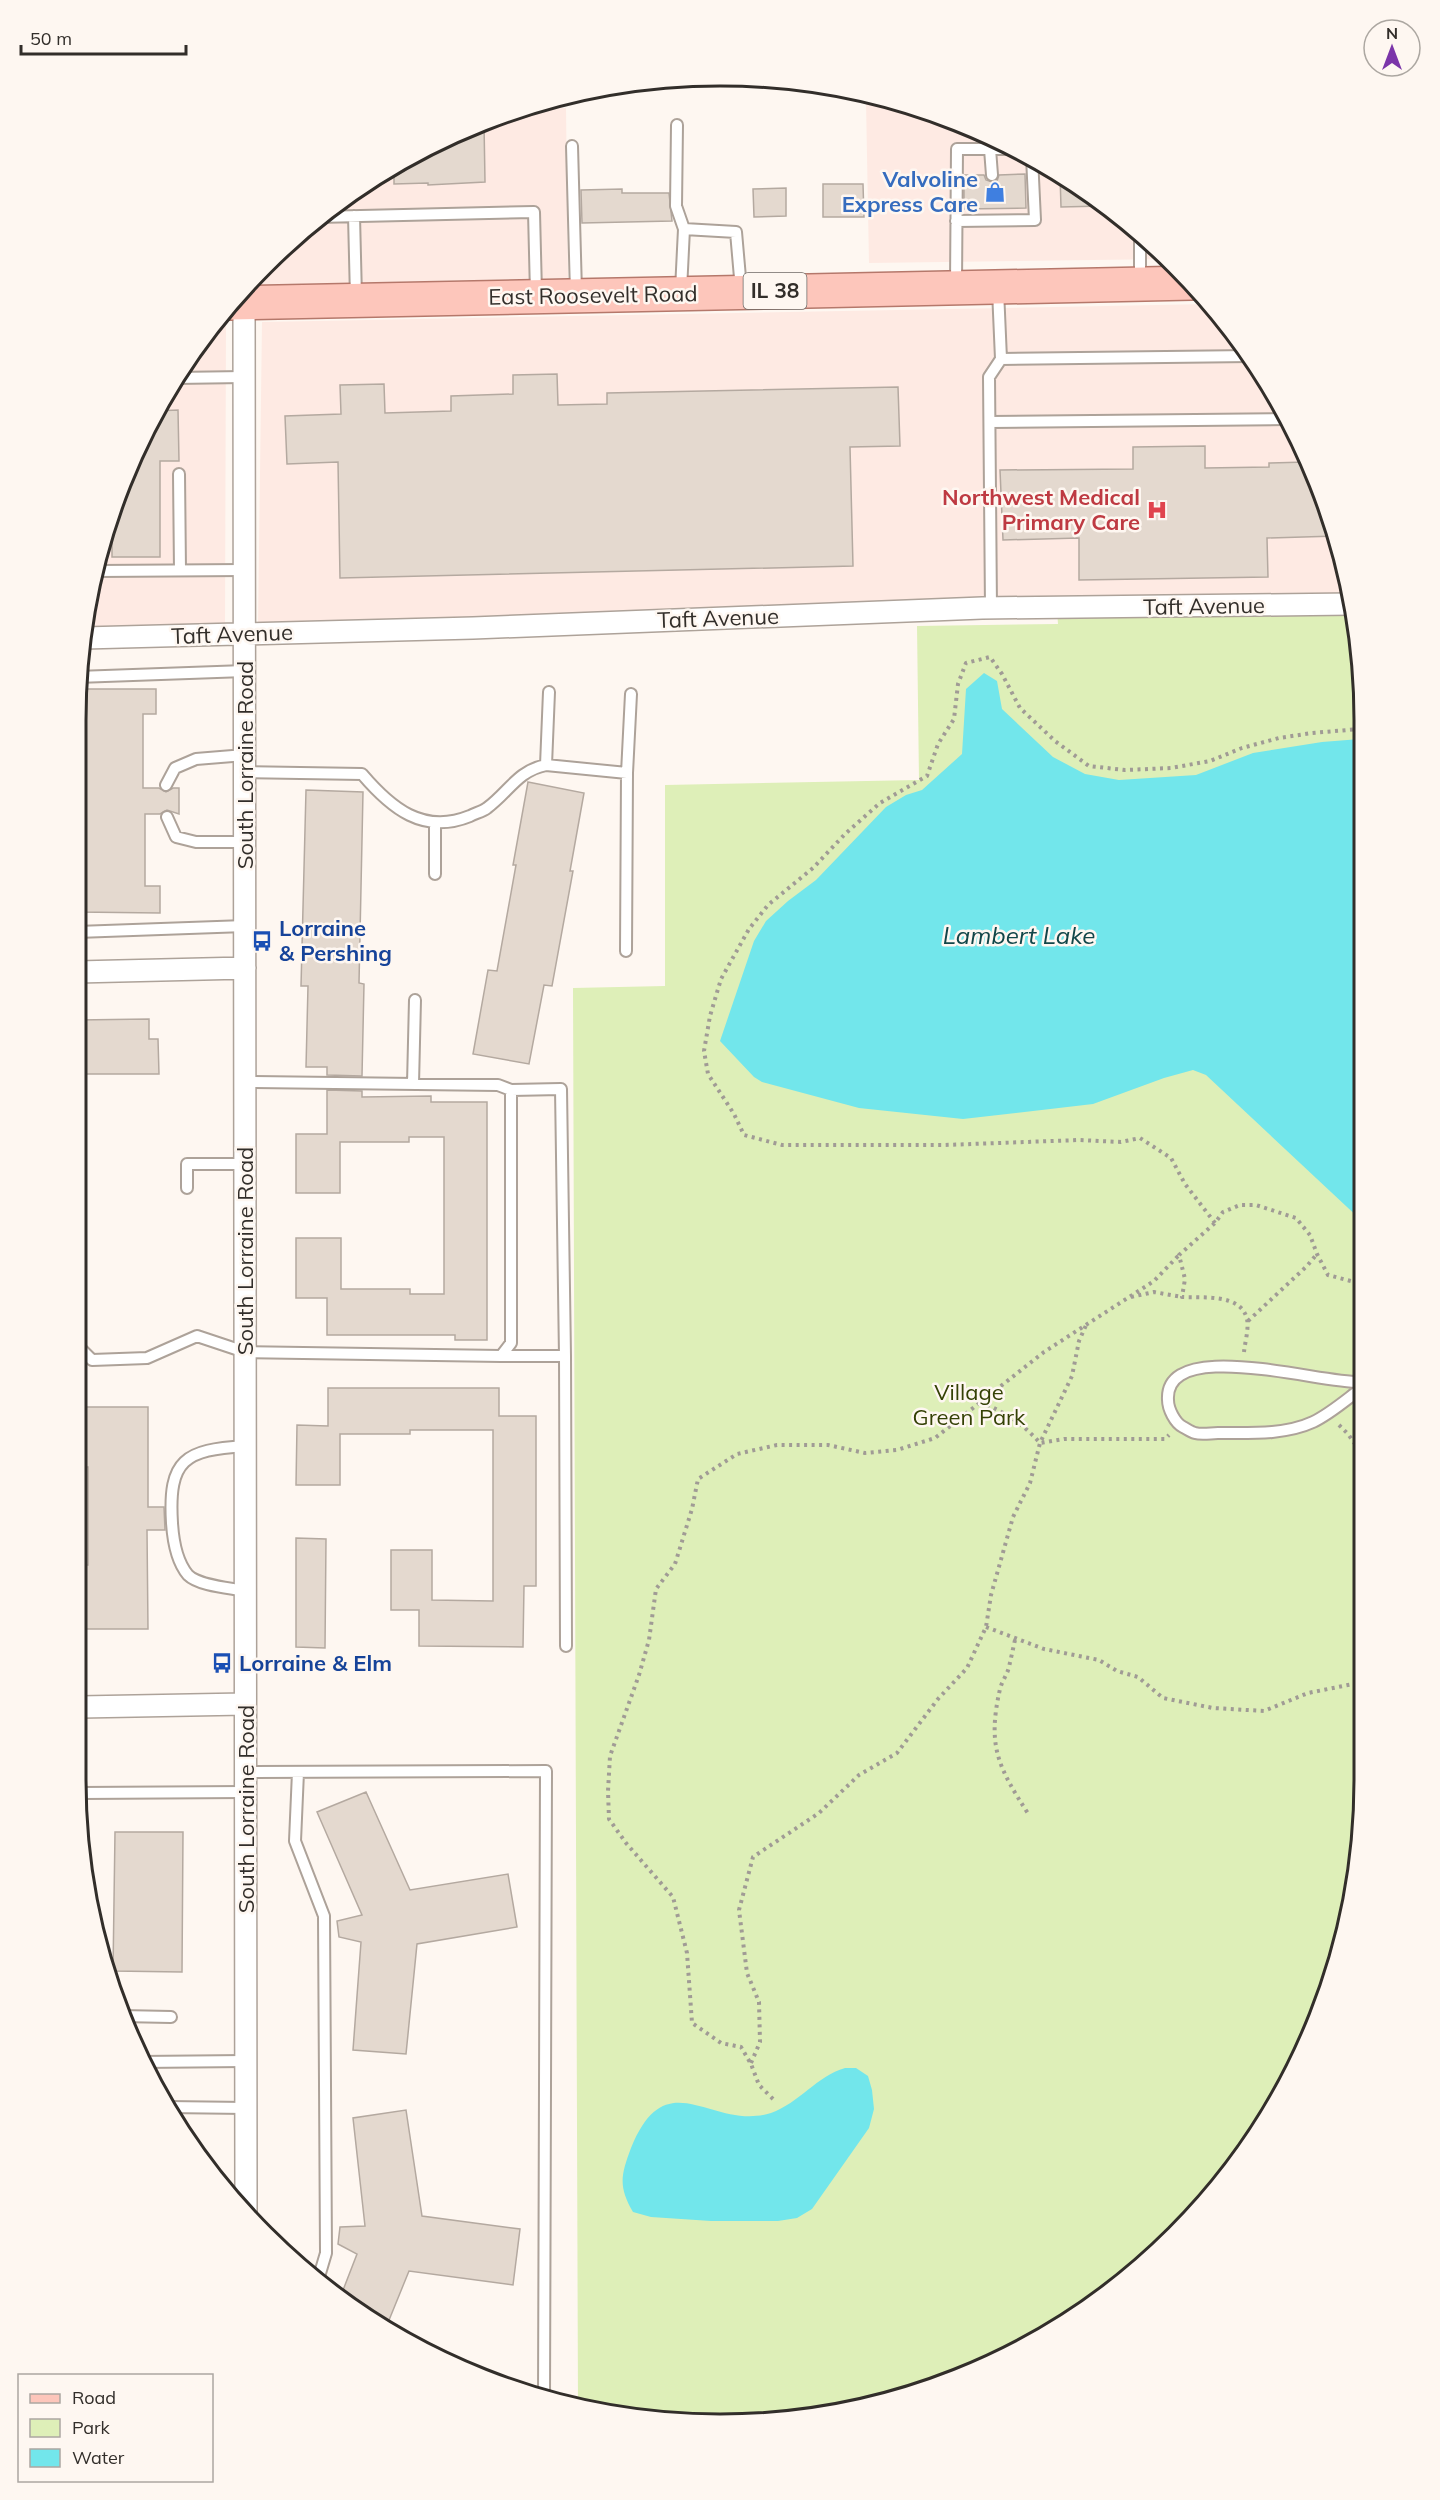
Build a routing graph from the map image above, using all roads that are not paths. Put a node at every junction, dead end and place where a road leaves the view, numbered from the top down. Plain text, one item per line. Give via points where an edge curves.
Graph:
1 (677, 125) dead end
2 (572, 146) dead end
3 (990, 149) junction
4 (997, 149) edge
5 (1033, 169) edge
6 (992, 175) dead end
7 (992, 208) dead end
8 (354, 216) junction
9 (335, 217) edge
10 (956, 221) junction
11 (992, 221) junction
12 (684, 229) junction
13 (1140, 245) edge
14 (1180, 283) edge
15 (1140, 284) junction
16 (998, 287) junction
17 (956, 288) junction
18 (741, 292) junction
19 (681, 293) junction
20 (576, 295) junction
21 (536, 296) junction
22 (247, 297) edge
23 (356, 300) junction
24 (240, 306) edge
25 (1240, 356) edge
26 (1001, 359) junction
27 (244, 377) junction
28 (186, 378) edge
29 (1278, 419) edge
30 (990, 422) junction
31 (179, 474) dead end
32 (180, 570) junction
33 (244, 570) junction
34 (104, 571) edge
35 (1343, 604) edge
36 (991, 608) junction
37 (245, 634) junction
38 (91, 638) edge
39 (245, 672) junction
40 (87, 677) edge
41 (549, 692) dead end
42 (631, 694) dead end
43 (245, 764) junction
44 (546, 765) junction
45 (627, 773) junction
46 (166, 785) dead end
47 (167, 817) dead end
48 (435, 823) junction
49 (245, 842) junction
50 (435, 874) dead end
51 (245, 926) junction
52 (85, 932) edge
53 (626, 951) dead end
54 (245, 969) junction
55 (85, 972) edge
56 (415, 1000) dead end
57 (245, 1082) junction
58 (413, 1084) junction
59 (511, 1090) junction
60 (245, 1164) junction
61 (187, 1188) dead end
62 (246, 1352) junction
63 (85, 1353) edge
64 (501, 1356) junction
65 (565, 1356) junction
66 (1354, 1383) edge
67 (1354, 1394) edge
68 (245, 1446) junction
69 (246, 1591) junction
70 (566, 1646) dead end
71 (246, 1704) junction
72 (85, 1707) edge
73 (298, 1772) junction
74 (246, 1782) junction
75 (86, 1793) edge
76 (131, 2016) edge
77 (171, 2017) dead end
78 (246, 2061) junction
79 (151, 2062) edge
80 (177, 2107) edge
81 (246, 2108) junction
82 (246, 2201) edge
83 (320, 2272) edge
84 (544, 2389) edge

1 - 12 lane via 676,206
2 - 20 lane
3 - 4 lane
3 - 6 lane
3 - 10 lane via 957,149
5 - 11 lane via 1035,220
7 - 11 lane
8 - 9 lane
8 - 21 lane via 534,212
8 - 23 lane
10 - 11 lane
10 - 17 lane
12 - 18 lane via 736,232
12 - 19 lane
13 - 15 lane
14 - 15 main road, IL 38
15 - 16 main road, IL 38
16 - 17 main road, IL 38
16 - 26 lane
17 - 18 main road, East Roosevelt Road / IL 38
18 - 19 main road, East Roosevelt Road / IL 38
19 - 20 main road, East Roosevelt Road / IL 38
20 - 21 main road, East Roosevelt Road / IL 38
21 - 23 main road, East Roosevelt Road / IL 38
22 - 23 main road, East Roosevelt Road / IL 38
24 - 27 street, South Lorraine Road
25 - 26 lane
26 - 30 lane via 989,377
27 - 28 lane
27 - 33 street, South Lorraine Road
29 - 30 lane
30 - 36 lane
31 - 32 lane
32 - 33 lane
32 - 34 lane
33 - 37 street, South Lorraine Road
35 - 36 street, Taft Avenue
36 - 37 street, Taft Avenue
37 - 38 street, Taft Avenue
37 - 39 street, South Lorraine Road
39 - 40 lane
39 - 43 street, South Lorraine Road
41 - 44 lane
42 - 45 lane
43 - 46 lane via 196,759 175,768
43 - 48 lane via 362,774 388,803 407,815
43 - 49 street, South Lorraine Road
44 - 45 lane
44 - 48 lane via 529,769 485,810 459,820
45 - 53 lane
47 - 49 lane via 176,837 196,842
48 - 50 lane
49 - 51 street, South Lorraine Road
51 - 52 lane
51 - 54 street, South Lorraine Road
54 - 55 street
54 - 57 street, South Lorraine Road
56 - 58 lane
57 - 58 lane
57 - 60 street, South Lorraine Road
58 - 59 lane via 498,1085
59 - 64 lane via 510,1343
59 - 65 lane via 561,1089
60 - 61 lane via 187,1164
60 - 62 street, South Lorraine Road
62 - 63 lane via 197,1336 147,1358 92,1360
62 - 64 lane
62 - 68 street, South Lorraine Road
64 - 65 lane
65 - 70 lane
66 - 67 lane via 1229,1365 1202,1367 1175,1378 1168,1389 1168,1402 1179,1425 1196,1433 1259,1433 1314,1422
68 - 69 street, South Lorraine Road
68 - 69 lane via 210,1448 194,1456 176,1470 170,1496 172,1535 189,1575 211,1585
69 - 71 street, South Lorraine Road
71 - 72 street
71 - 74 street, South Lorraine Road
73 - 74 lane
73 - 83 lane via 295,1841 324,1916 326,2253
73 - 84 lane via 546,1771
74 - 75 lane
74 - 78 street, South Lorraine Road
76 - 77 lane
78 - 79 lane
78 - 81 street, South Lorraine Road
80 - 81 lane
81 - 82 street, South Lorraine Road

